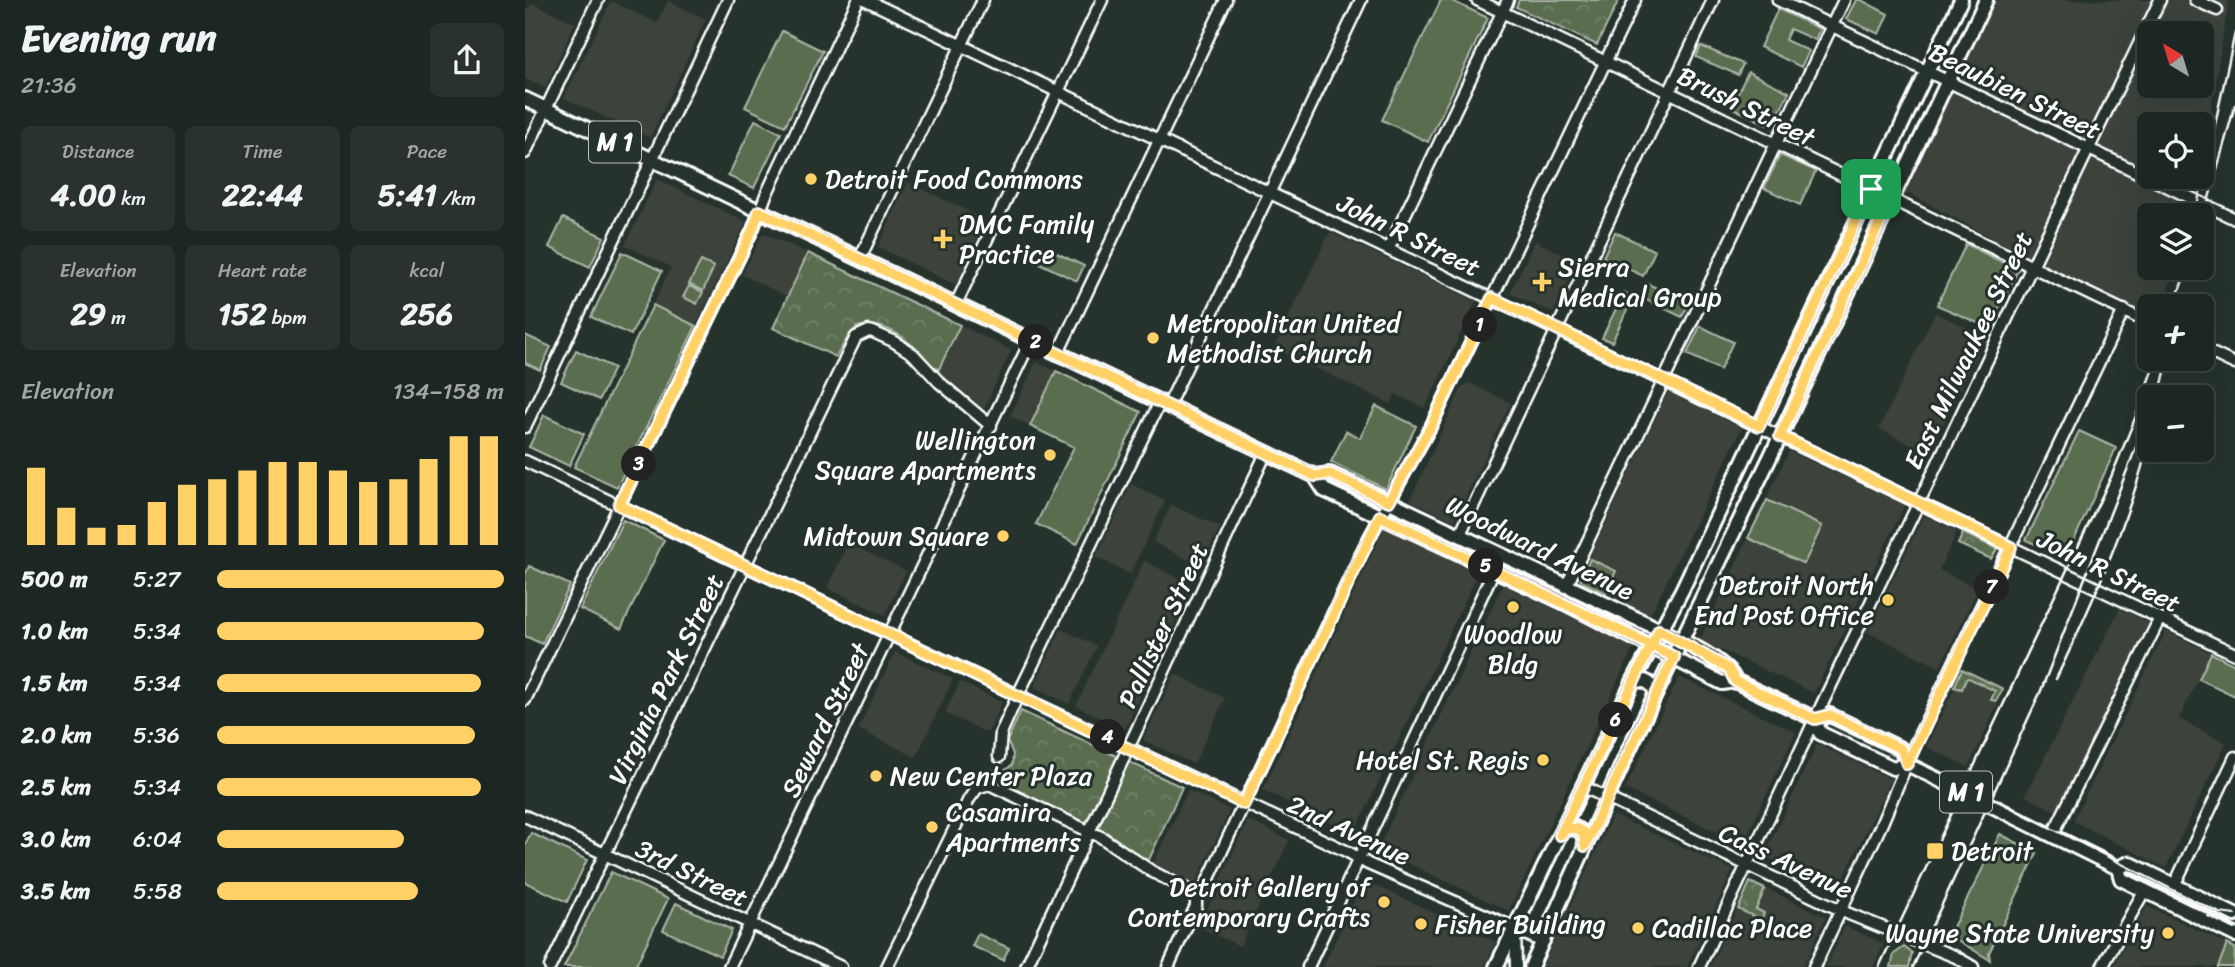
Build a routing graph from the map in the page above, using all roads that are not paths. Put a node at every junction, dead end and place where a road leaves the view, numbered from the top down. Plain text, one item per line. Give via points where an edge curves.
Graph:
1 (598, 0) edge
2 (728, 0) edge
3 (858, 0) edge
4 (866, 0) edge
5 (983, 0) edge
6 (1102, 0) edge
7 (1226, 0) edge
8 (1361, 0) edge
9 (1477, 0) edge
10 (1508, 0) edge
11 (1635, 0) edge
12 (1713, 0) edge
13 (1778, 0) edge
14 (1844, 0) edge
15 (1961, 0) edge
16 (1986, 0) edge
17 (2160, 0) edge
18 (2195, 0) edge
19 (2217, 10) dead end
20 (1502, 12) junction
21 (1831, 26) junction
22 (962, 45) junction
23 (1605, 62) junction
24 (1928, 72) junction
25 (1947, 81) junction
26 (1059, 90) junction
27 (1669, 92) junction
28 (525, 99) edge
29 (546, 109) junction
30 (1160, 139) junction
31 (1775, 143) junction
32 (2088, 149) junction
33 (525, 153) edge
34 (653, 160) junction
35 (1871, 189) junction
36 (1270, 191) junction
37 (1891, 199) junction
38 (759, 211) junction
39 (2235, 219) edge
40 (1389, 248) junction
41 (860, 258) junction
42 (2032, 266) junction
43 (1833, 268) junction
44 (1854, 278) junction
45 (1492, 298) junction
46 (956, 304) junction
47 (2124, 310) junction
48 (2137, 317) edge
49 (1556, 329) junction
50 (1802, 334) junction
51 (1031, 340) junction
52 (1820, 352) junction
53 (1058, 353) junction
54 (2214, 354) edge
55 (2235, 364) edge
56 (1663, 380) junction
57 (1164, 404) junction
58 (991, 426) junction
59 (1759, 426) junction
60 (525, 427) edge
61 (1780, 436) junction
62 (1749, 445) junction
63 (1266, 453) junction
64 (525, 461) edge
65 (1768, 462) junction
66 (1315, 476) junction
67 (1389, 501) junction
68 (1918, 502) junction
69 (619, 505) junction
70 (1380, 516) junction
71 (1459, 534) junction
72 (2011, 547) junction
73 (1501, 555) junction
74 (744, 565) junction
75 (1494, 570) junction
76 (1566, 587) junction
77 (1672, 609) junction
78 (2159, 618) junction
79 (1692, 620) junction
80 (1659, 630) junction
81 (890, 634) junction
82 (1682, 641) junction
83 (1651, 646) junction
84 (2235, 654) edge
85 (1674, 657) junction
86 (1634, 680) junction
87 (1735, 681) junction
88 (1656, 693) junction
89 (1018, 695) junction
90 (525, 700) edge
91 (1815, 719) junction
92 (1607, 737) junction
93 (1129, 747) junction
94 (1630, 747) junction
95 (999, 757) dead end
96 (2235, 757) edge
97 (1907, 764) junction
98 (1584, 787) junction
99 (1606, 798) junction
100 (1244, 804) junction
101 (525, 816) edge
102 (1090, 831) junction
103 (2053, 834) junction
104 (1560, 835) junction
105 (1585, 846) junction
106 (604, 855) junction
107 (1359, 858) junction
108 (1747, 865) junction
109 (2118, 868) junction
110 (2174, 886) junction
111 (1205, 887) dead end
112 (2144, 891) junction
113 (1841, 910) junction
114 (2235, 915) edge
115 (749, 924) junction
116 (1515, 928) junction
117 (2235, 935) edge
118 (1543, 941) junction
119 (550, 967) edge
120 (729, 967) edge
121 (841, 967) edge
122 (887, 967) edge
123 (1026, 967) edge
124 (1168, 967) edge
125 (1308, 967) edge
126 (1496, 967) edge
127 (1516, 967) edge
128 (1531, 967) edge
129 (1699, 967) edge
130 (1814, 967) edge
131 (1973, 967) edge
132 (2102, 967) edge

1 - 29 street
2 - 34 street
3 - 38 street
4 - 22 street, John R Street
5 - 22 street
6 - 26 street
7 - 30 street
8 - 36 street
9 - 20 street, Brush Street
10 - 20 street
11 - 23 street
12 - 27 street
13 - 21 street, Beaubien Street
14 - 21 street
15 - 24 main road
16 - 25 main road
17 - 32 street, East Milwaukee Street
18 - 19 street
20 - 23 street, Brush Street
20 - 40 street
21 - 24 street, Beaubien Street
21 - 31 street
22 - 26 street, John R Street
22 - 41 street
23 - 27 street, Brush Street
23 - 45 street
24 - 25 street, Beaubien Street
24 - 35 main road
25 - 32 street, Beaubien Street
25 - 37 main road
26 - 30 street, John R Street
26 - 46 street
27 - 31 street, Brush Street
27 - 49 street
28 - 29 main road, Woodward Avenue / M 1
29 - 33 street
29 - 34 main road, Woodward Avenue / M 1
30 - 36 street, John R Street
30 - 53 street
31 - 35 street, Brush Street
31 - 56 street
32 - 39 street, Beaubien Street
32 - 42 street, East Milwaukee Street
34 - 38 main road, Woodward Avenue / M 1
34 - 60 street
35 - 37 street, Brush Street
35 - 43 main road
36 - 40 street, John R Street
36 - 57 street
37 - 42 street, Brush Street
37 - 44 main road
38 - 41 main road, Woodward Avenue / M 1
38 - 69 street
40 - 45 street, John R Street
41 - 46 main road, Woodward Avenue / M 1
42 - 47 street, Brush Street
42 - 68 street, East Milwaukee Street
43 - 44 main road via 1846,269
43 - 50 main road
44 - 52 main road
45 - 49 street, John R Street
45 - 67 street via 1431,426
46 - 51 main road, Woodward Avenue / M 1
47 - 48 street, Brush Street
47 - 72 street
49 - 56 street, John R Street
49 - 71 street
50 - 52 main road via 1805,352
50 - 59 main road
51 - 53 main road, Woodward Avenue / M 1
51 - 58 street, Seward Street
52 - 61 main road
53 - 57 main road, Woodward Avenue / M 1
54 - 55 street
56 - 59 street, John R Street
56 - 76 street
57 - 63 main road, Woodward Avenue / M 1
57 - 89 street
58 - 74 street, Virginia Park Street via 906,349 873,332 863,333 852,343
58 - 81 street, Seward Street
59 - 61 street, John R Street
59 - 62 main road
61 - 65 main road
61 - 68 street, John R Street
62 - 65 main road via 1763,446
62 - 77 main road
63 - 66 main road, Woodward Avenue / M 1
63 - 93 street, Pallister Street
64 - 69 street, 2nd Avenue
65 - 79 main road
66 - 67 main road, Woodward Avenue / M 1 via 1330,474
66 - 70 main road, Woodward Avenue / M 1 via 1324,490
67 - 70 street
67 - 71 main road, Woodward Avenue / M 1
68 - 72 street, John R Street
68 - 91 street, East Milwaukee Street
69 - 74 street, 2nd Avenue
69 - 90 street
70 - 75 main road, Woodward Avenue / M 1
70 - 100 street
71 - 73 main road, Woodward Avenue / M 1
72 - 78 street, John R Street
72 - 97 street
73 - 75 street
73 - 76 main road, Woodward Avenue / M 1
74 - 81 street, 2nd Avenue
74 - 106 street, Virginia Park Street
75 - 83 main road, Woodward Avenue / M 1
75 - 107 street
76 - 80 main road, Woodward Avenue / M 1
77 - 79 main road via 1678,622
77 - 80 main road
78 - 84 street, John R Street
78 - 103 street
79 - 82 main road
80 - 82 main road, Woodward Avenue / M 1
80 - 83 main road
81 - 89 street, 2nd Avenue
81 - 115 street, Seward Street
82 - 85 main road
82 - 87 main road, Woodward Avenue / M 1 via 1729,669
83 - 85 main road, Woodward Avenue / M 1
83 - 86 main road
85 - 87 main road, Woodward Avenue / M 1 via 1722,683
85 - 88 main road
86 - 88 main road via 1646,680
86 - 92 main road
87 - 91 main road, Woodward Avenue / M 1
88 - 94 main road
89 - 93 street, 2nd Avenue
89 - 95 street via 1000,733
91 - 97 main road, Woodward Avenue / M 1 via 1820,733 1893,768
91 - 97 main road, Woodward Avenue / M 1 via 1830,715 1901,749
91 - 108 street, East Milwaukee Street
92 - 94 main road via 1618,750
92 - 98 main road
93 - 100 street, 2nd Avenue
93 - 102 street, Pallister Street
94 - 99 main road
96 - 110 street
97 - 103 main road, Woodward Avenue / M 1
97 - 113 street
98 - 99 street, Cass Avenue
98 - 104 main road
99 - 105 main road
99 - 108 street, Cass Avenue
100 - 107 street, 2nd Avenue
100 - 111 street
101 - 106 street, 3rd Street
102 - 122 street via 1002,789 982,786 969,799
102 - 123 street, Pallister Street
102 - 124 street via 1151,871 1189,889 1196,898
103 - 109 main road, Woodward Avenue / M 1
104 - 105 main road via 1575,828 1583,832
104 - 116 main road
105 - 118 main road
106 - 115 street, 3rd Street
106 - 119 street, Virginia Park Street
107 - 116 street, 2nd Avenue
107 - 125 street
108 - 113 street, Cass Avenue
108 - 129 street, East Milwaukee Street
109 - 110 main road, Woodward Avenue / M 1 via 2129,863
109 - 112 main road, Woodward Avenue / M 1 via 2121,879
110 - 114 main road, Woodward Avenue / M 1
112 - 117 main road, Woodward Avenue / M 1
112 - 132 street
113 - 130 street
113 - 131 street, Cass Avenue
115 - 120 street, Seward Street
115 - 121 street, 3rd Street
116 - 118 main road
116 - 126 main road
116 - 127 street
118 - 128 main road

